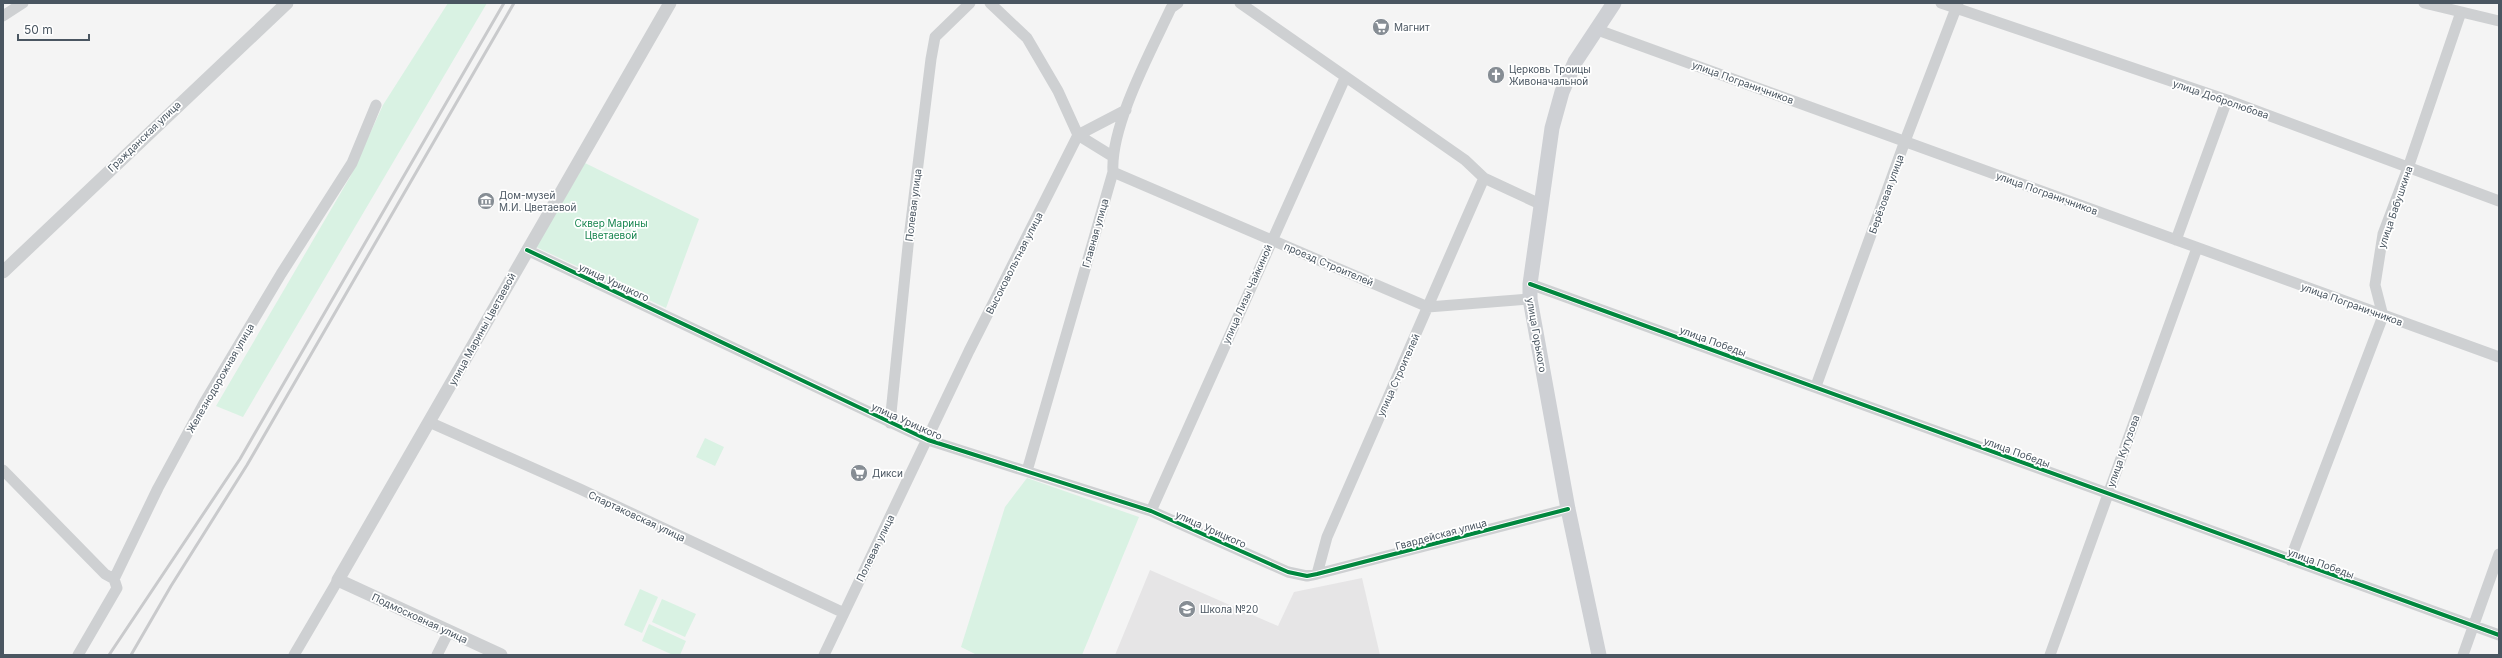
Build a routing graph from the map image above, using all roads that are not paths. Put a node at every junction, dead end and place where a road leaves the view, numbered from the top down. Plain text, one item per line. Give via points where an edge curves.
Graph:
1 (23, 3) edge
2 (287, 3) edge
3 (670, 3) edge
4 (970, 3) edge
5 (990, 3) edge
6 (1178, 3) edge
7 (1240, 3) edge
8 (1614, 3) edge
9 (1941, 3) edge
10 (2424, 3) edge
11 (1957, 6) edge
12 (2461, 12) junction
13 (3, 16) edge
14 (2499, 21) edge
15 (1595, 29) junction
16 (1346, 78) junction
17 (2228, 100) junction
18 (376, 105) dead end
19 (1126, 110) junction
20 (1078, 135) junction
21 (1905, 141) junction
22 (1112, 156) junction
23 (2408, 168) junction
24 (1113, 172) junction
25 (1484, 178) junction
26 (2499, 201) edge
27 (1540, 204) junction
28 (1272, 240) junction
29 (2176, 240) junction
30 (2197, 248) junction
31 (527, 250) junction
32 (3, 272) edge
33 (1530, 284) junction
34 (1530, 299) junction
35 (1428, 307) junction
36 (2384, 316) junction
37 (2499, 358) edge
38 (1816, 386) junction
39 (429, 422) junction
40 (890, 423) junction
41 (928, 440) junction
42 (3, 470) edge
43 (1027, 471) junction
44 (2108, 494) junction
45 (1568, 509) junction
46 (1152, 511) junction
47 (2499, 554) edge
48 (2290, 560) junction
49 (1317, 574) junction
50 (114, 579) junction
51 (338, 580) junction
52 (844, 613) junction
53 (2473, 625) junction
54 (450, 632) junction
55 (2499, 635) edge
56 (78, 655) edge
57 (294, 655) edge
58 (437, 655) edge
59 (501, 655) edge
60 (824, 655) edge
61 (1599, 655) edge
62 (2050, 655) edge
63 (2463, 655) edge

1 - 13 street
2 - 32 street, Гражданская улица
3 - 31 street, улица Марины Цветаевой
4 - 40 street, Полевая улица via 935,38 930,58
5 - 20 street via 1027,38 1058,91
6 - 19 street, Главная улица via 1171,8
7 - 16 street
8 - 15 main road, улица Горького
9 - 11 street, улица Добролюбова
10 - 12 street
11 - 17 street, улица Добролюбова
11 - 21 street, Берёзовая улица
12 - 14 street
12 - 23 street, улица Бабушкина
15 - 21 street, улица Пограничников
15 - 27 main road, улица Горького via 1575,62 1562,92 1552,128
16 - 25 street via 1465,160
16 - 28 street, улица Лизы Чайкиной
17 - 23 street, улица Добролюбова
17 - 29 street
18 - 50 street, Железнодорожная улица via 352,163 281,274 204,403 158,488
19 - 20 street
19 - 22 street, Главная улица
20 - 22 street
20 - 41 street, Высоковольтная улица via 969,351
21 - 29 street, улица Пограничников
21 - 38 street, Берёзовая улица
22 - 24 street, Главная улица
23 - 26 street, улица Добролюбова
23 - 36 street, улица Бабушкина via 2383,234 2379,255 2375,285
24 - 28 street, проезд Строителей
24 - 43 street, Главная улица
25 - 27 street
25 - 35 street, улица Строителей
27 - 33 main road, улица Горького
28 - 35 street, проезд Строителей
28 - 46 street, улица Лизы Чайкиной
29 - 30 street, улица Пограничников
30 - 36 street, улица Пограничников
30 - 44 street, улица Кутузова
31 - 39 street, улица Марины Цветаевой
31 - 40 street, улица Урицкого
33 - 34 main road, улица Горького
33 - 38 street, улица Победы
34 - 35 street, проезд Строителей
34 - 45 main road, улица Горького
35 - 49 street, улица Строителей via 1327,537
36 - 37 street, улица Пограничников
36 - 48 street
38 - 44 street, улица Победы
39 - 51 street, улица Марины Цветаевой
39 - 52 street, Спартаковская улица via 580,489
40 - 41 street, улица Урицкого
41 - 43 street, улица Урицкого
41 - 52 street, Полевая улица
42 - 50 street via 105,574
43 - 46 street, улица Урицкого
44 - 48 street, улица Победы
44 - 62 street, улица Кутузова
45 - 49 street, Гвардейская улица
45 - 61 main road, улица Горького
46 - 49 street, улица Урицкого via 1288,572 1307,576
47 - 53 street
48 - 53 street, улица Победы
50 - 56 street, Железнодорожная улица via 117,588
51 - 54 street, Подмосковная улица
51 - 57 street, улица Марины Цветаевой
52 - 60 street, Полевая улица
53 - 55 street, улица Победы
53 - 63 street
54 - 58 street
54 - 59 street, Подмосковная улица

